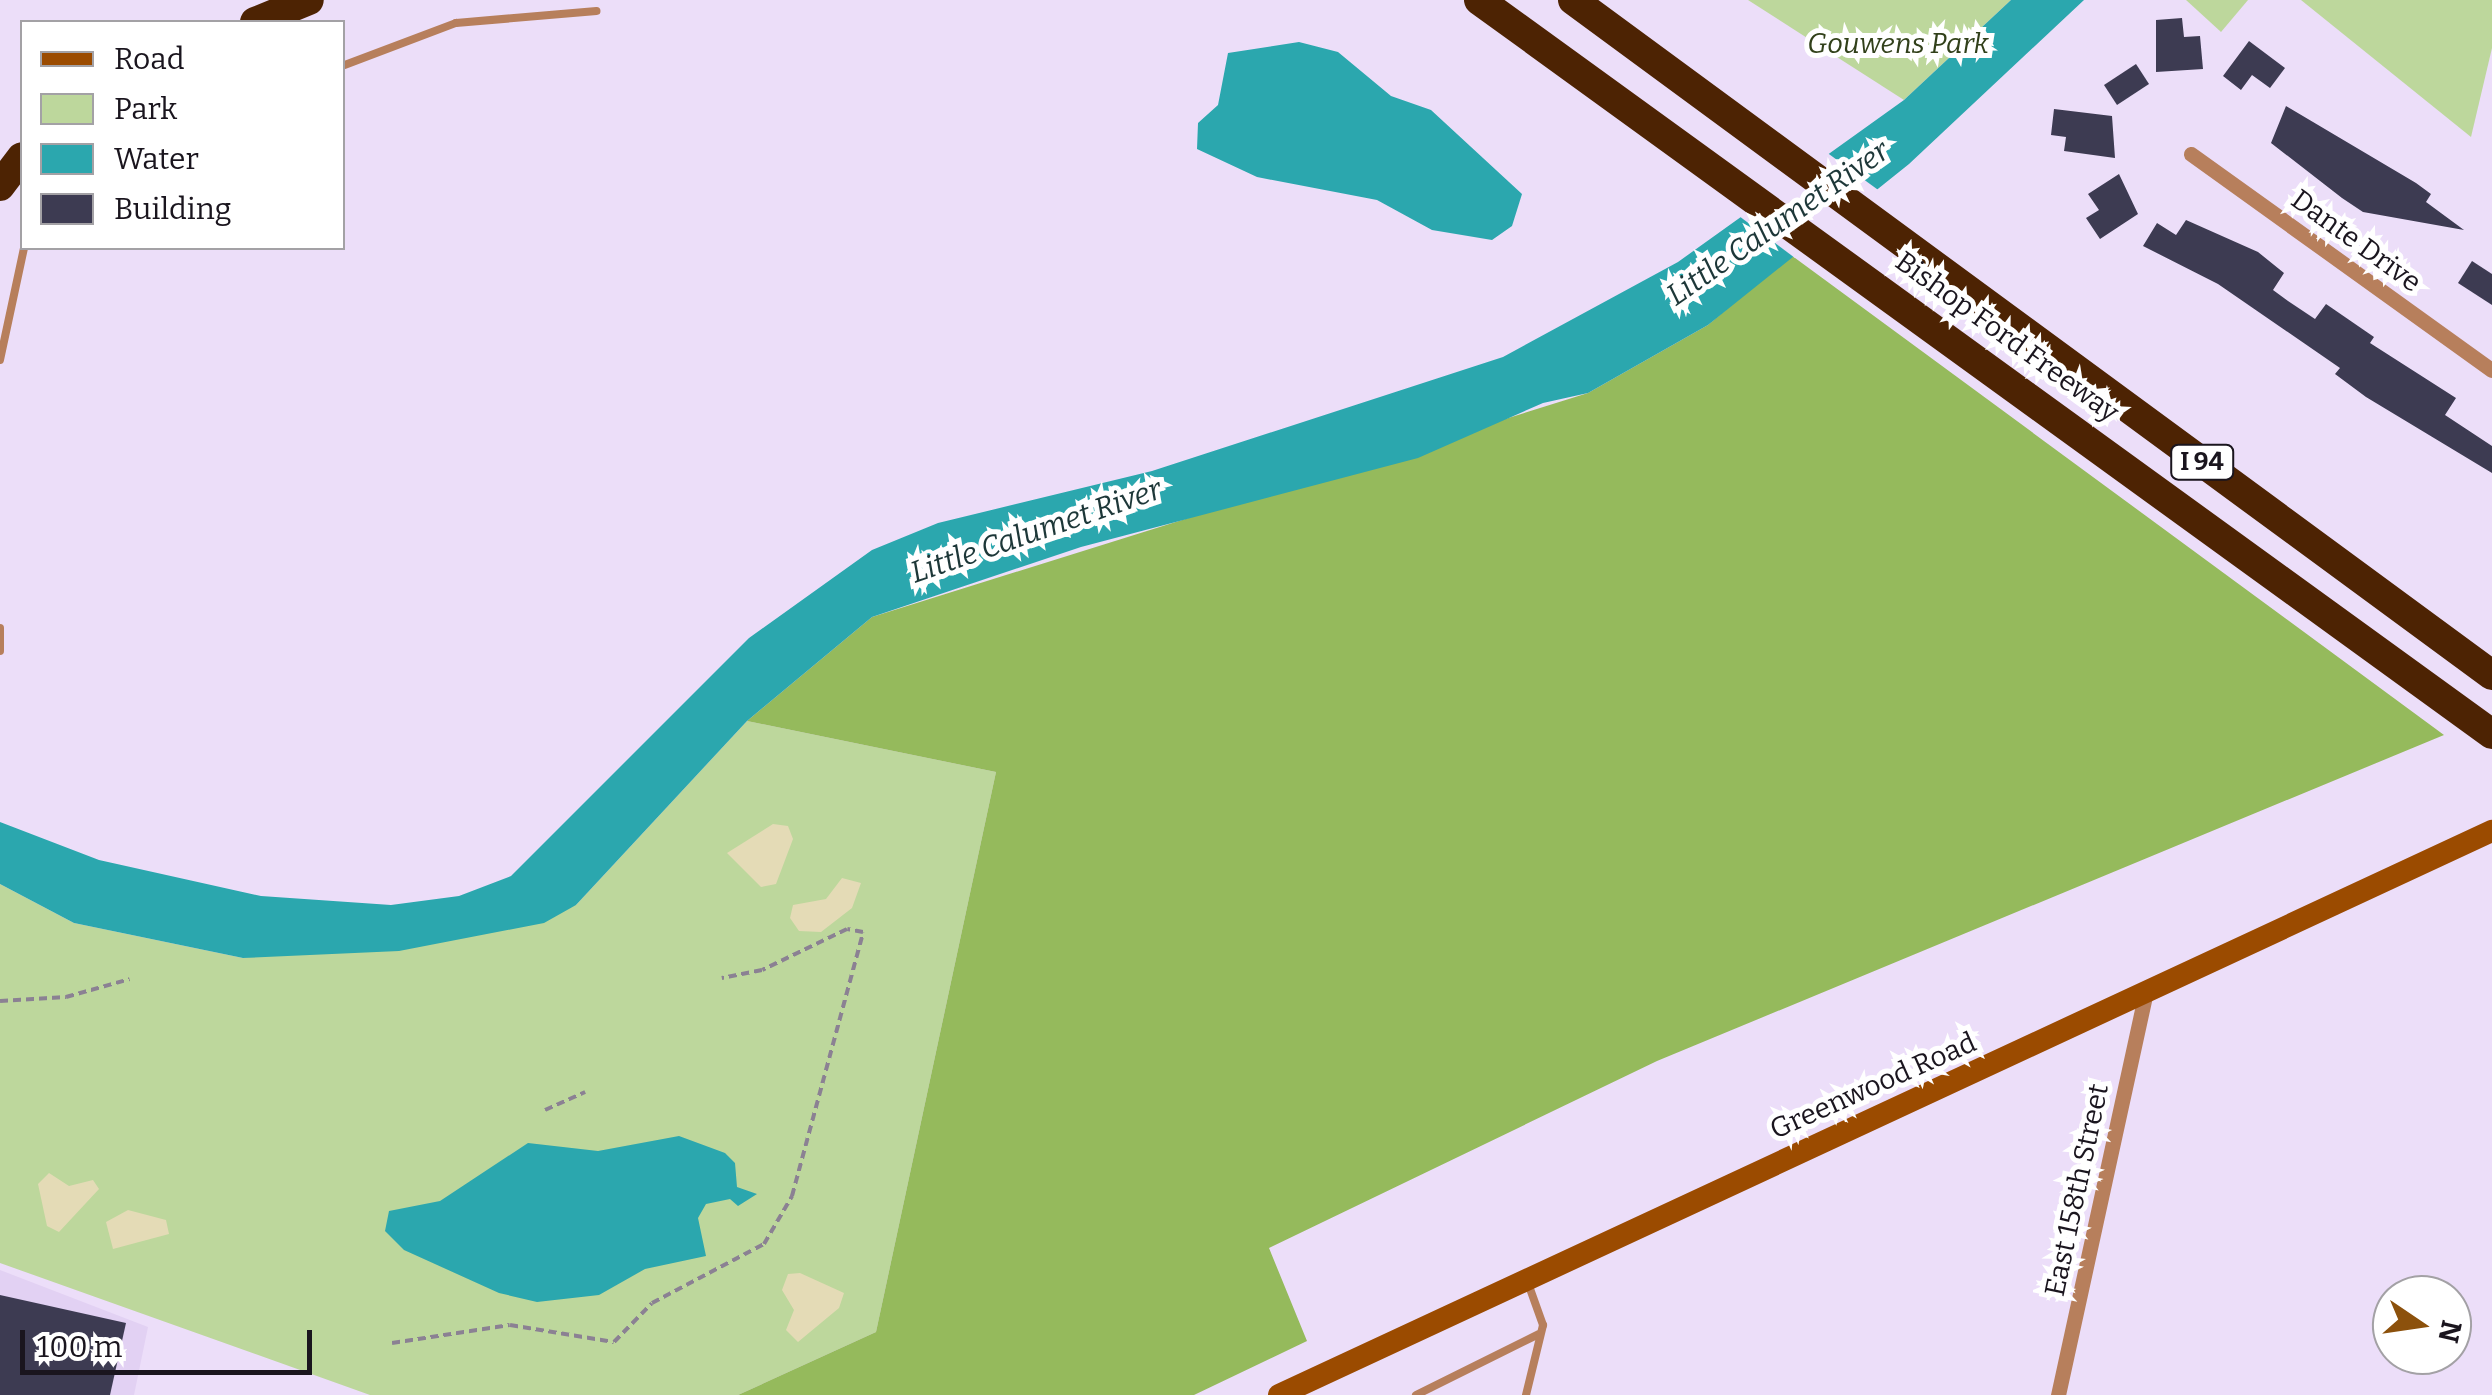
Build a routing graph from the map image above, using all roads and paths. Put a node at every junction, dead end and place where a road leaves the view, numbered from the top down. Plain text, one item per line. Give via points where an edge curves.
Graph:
1 (309, 0) edge
2 (1479, 0) edge
3 (1573, 0) edge
4 (596, 11) dead end
5 (260, 20) edge
6 (345, 65) edge
7 (2191, 154) dead end
8 (20, 160) edge
9 (0, 186) edge
10 (24, 250) edge
11 (0, 360) edge
12 (2492, 370) edge
13 (0, 628) edge
14 (0, 650) edge
15 (2484, 669) edge
16 (2492, 734) edge
17 (2492, 831) edge
18 (722, 978) dead end
19 (130, 979) dead end
20 (2145, 996) junction
21 (0, 1001) edge
22 (586, 1092) dead end
23 (544, 1110) dead end
24 (1527, 1279) junction
25 (1540, 1334) junction
26 (392, 1344) dead end
27 (1279, 1395) edge
28 (1416, 1395) edge
29 (1526, 1395) edge
30 (2058, 1395) edge

1 - 5 highway
2 - 16 highway, Bishop Ford Freeway / I 94 via 1698,152
3 - 15 highway, Bishop Ford Freeway / I 94
4 - 6 lane via 456,23
7 - 12 street, Dante Drive
8 - 9 highway
10 - 11 lane
13 - 14 lane
17 - 20 street, Greenwood Road
18 - 26 path via 762,970 847,929 863,932 792,1196 764,1244 652,1303 614,1342 510,1325
19 - 21 path via 66,997
20 - 24 street, Greenwood Road
20 - 30 street, East 158th Street
22 - 23 path
24 - 25 lane via 1543,1320
24 - 27 street, Greenwood Road
25 - 28 lane
25 - 29 lane

